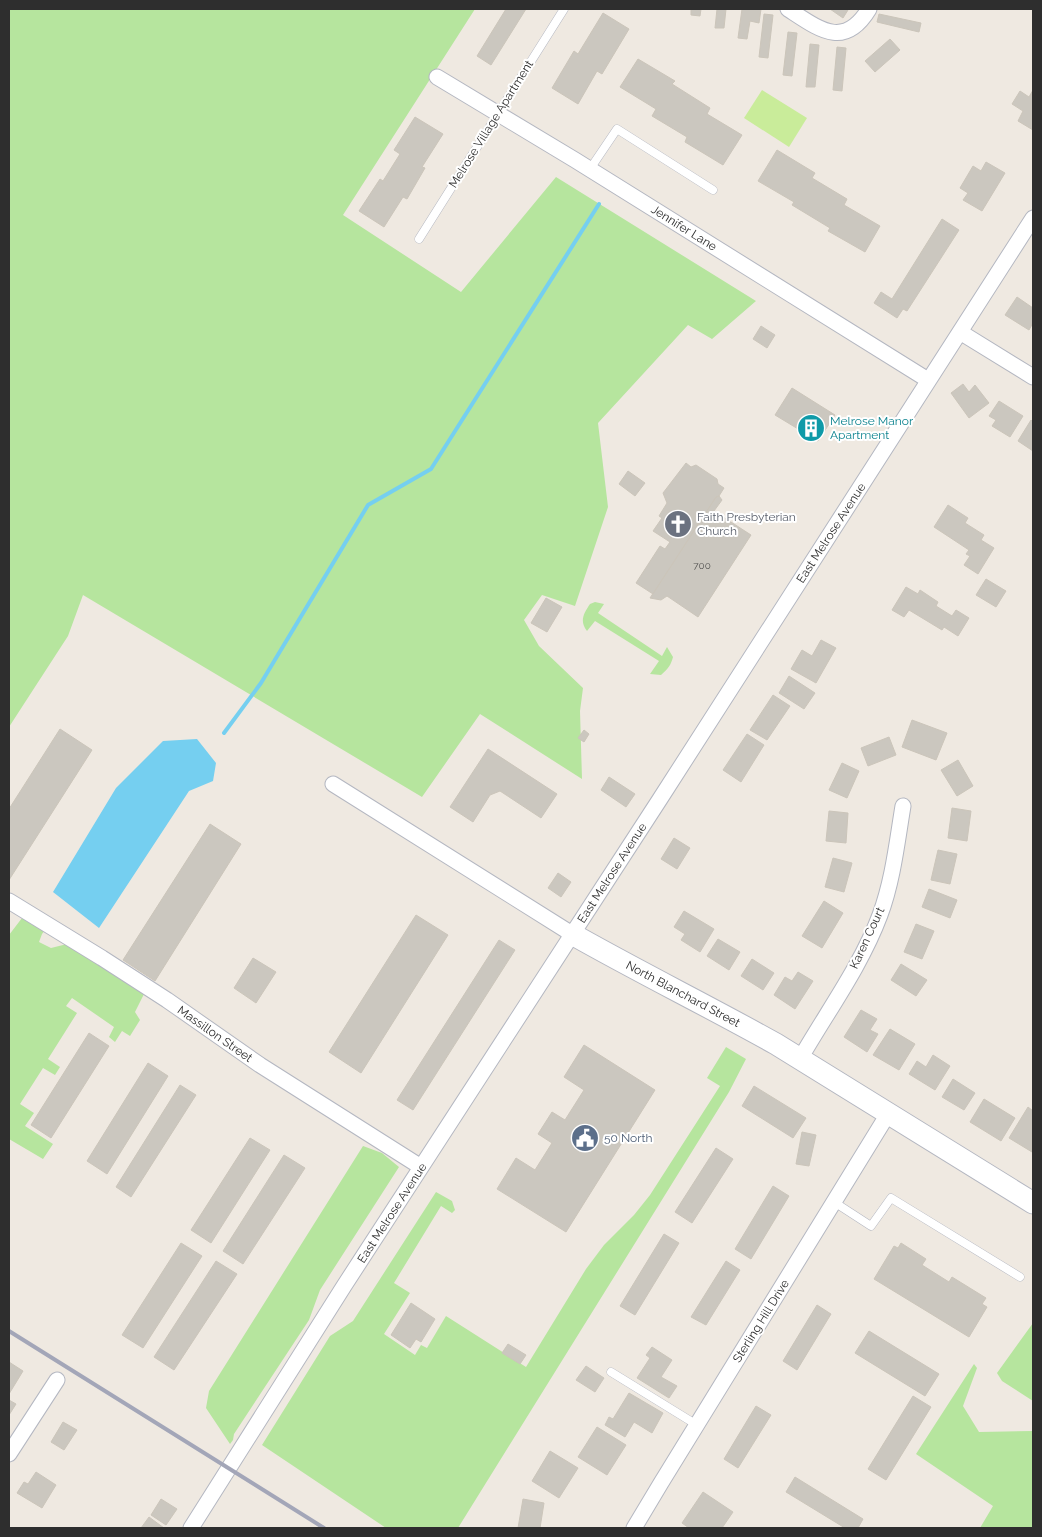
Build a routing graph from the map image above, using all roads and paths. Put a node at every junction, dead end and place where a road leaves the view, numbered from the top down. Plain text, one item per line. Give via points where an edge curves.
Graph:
1 (564, 9) edge
2 (788, 9) edge
3 (869, 9) edge
4 (437, 77) dead end
5 (498, 113) junction
6 (590, 169) junction
7 (713, 190) dead end
8 (1033, 218) edge
9 (419, 240) dead end
10 (960, 332) junction
11 (1033, 377) edge
12 (928, 380) junction
13 (333, 784) dead end
14 (903, 806) dead end
15 (9, 901) edge
16 (572, 934) junction
17 (800, 1059) junction
18 (888, 1114) junction
19 (421, 1168) junction
20 (834, 1202) junction
21 (1033, 1203) edge
22 (1020, 1276) dead end
23 (611, 1372) dead end
24 (57, 1380) dead end
25 (697, 1425) junction
26 (9, 1454) edge
27 (191, 1528) edge
28 (634, 1528) edge

1 - 5 lane, Melrose Village Apartment
2 - 3 street via 815,26 835,33 846,32 856,26
4 - 5 street, Jennifer Lane
5 - 6 street, Jennifer Lane
5 - 9 lane, Melrose Village Apartment
6 - 7 lane via 617,130
6 - 12 street, Jennifer Lane
8 - 10 street, East Melrose Avenue
10 - 11 street
10 - 12 street, East Melrose Avenue
12 - 16 street, East Melrose Avenue
13 - 16 street, North Blanchard Street
14 - 17 street, Karen Court via 889,887 879,915 863,952
15 - 19 street, Massillon Street via 167,1000 260,1065
16 - 17 street, North Blanchard Street
16 - 19 street, East Melrose Avenue
17 - 18 street, North Blanchard Street
18 - 20 street, Sterling Hill Drive
18 - 21 street, North Blanchard Street
19 - 27 street, East Melrose Avenue
20 - 22 lane via 871,1226 892,1198
20 - 25 street, Sterling Hill Drive
23 - 25 lane
24 - 26 street
25 - 28 street, Sterling Hill Drive

